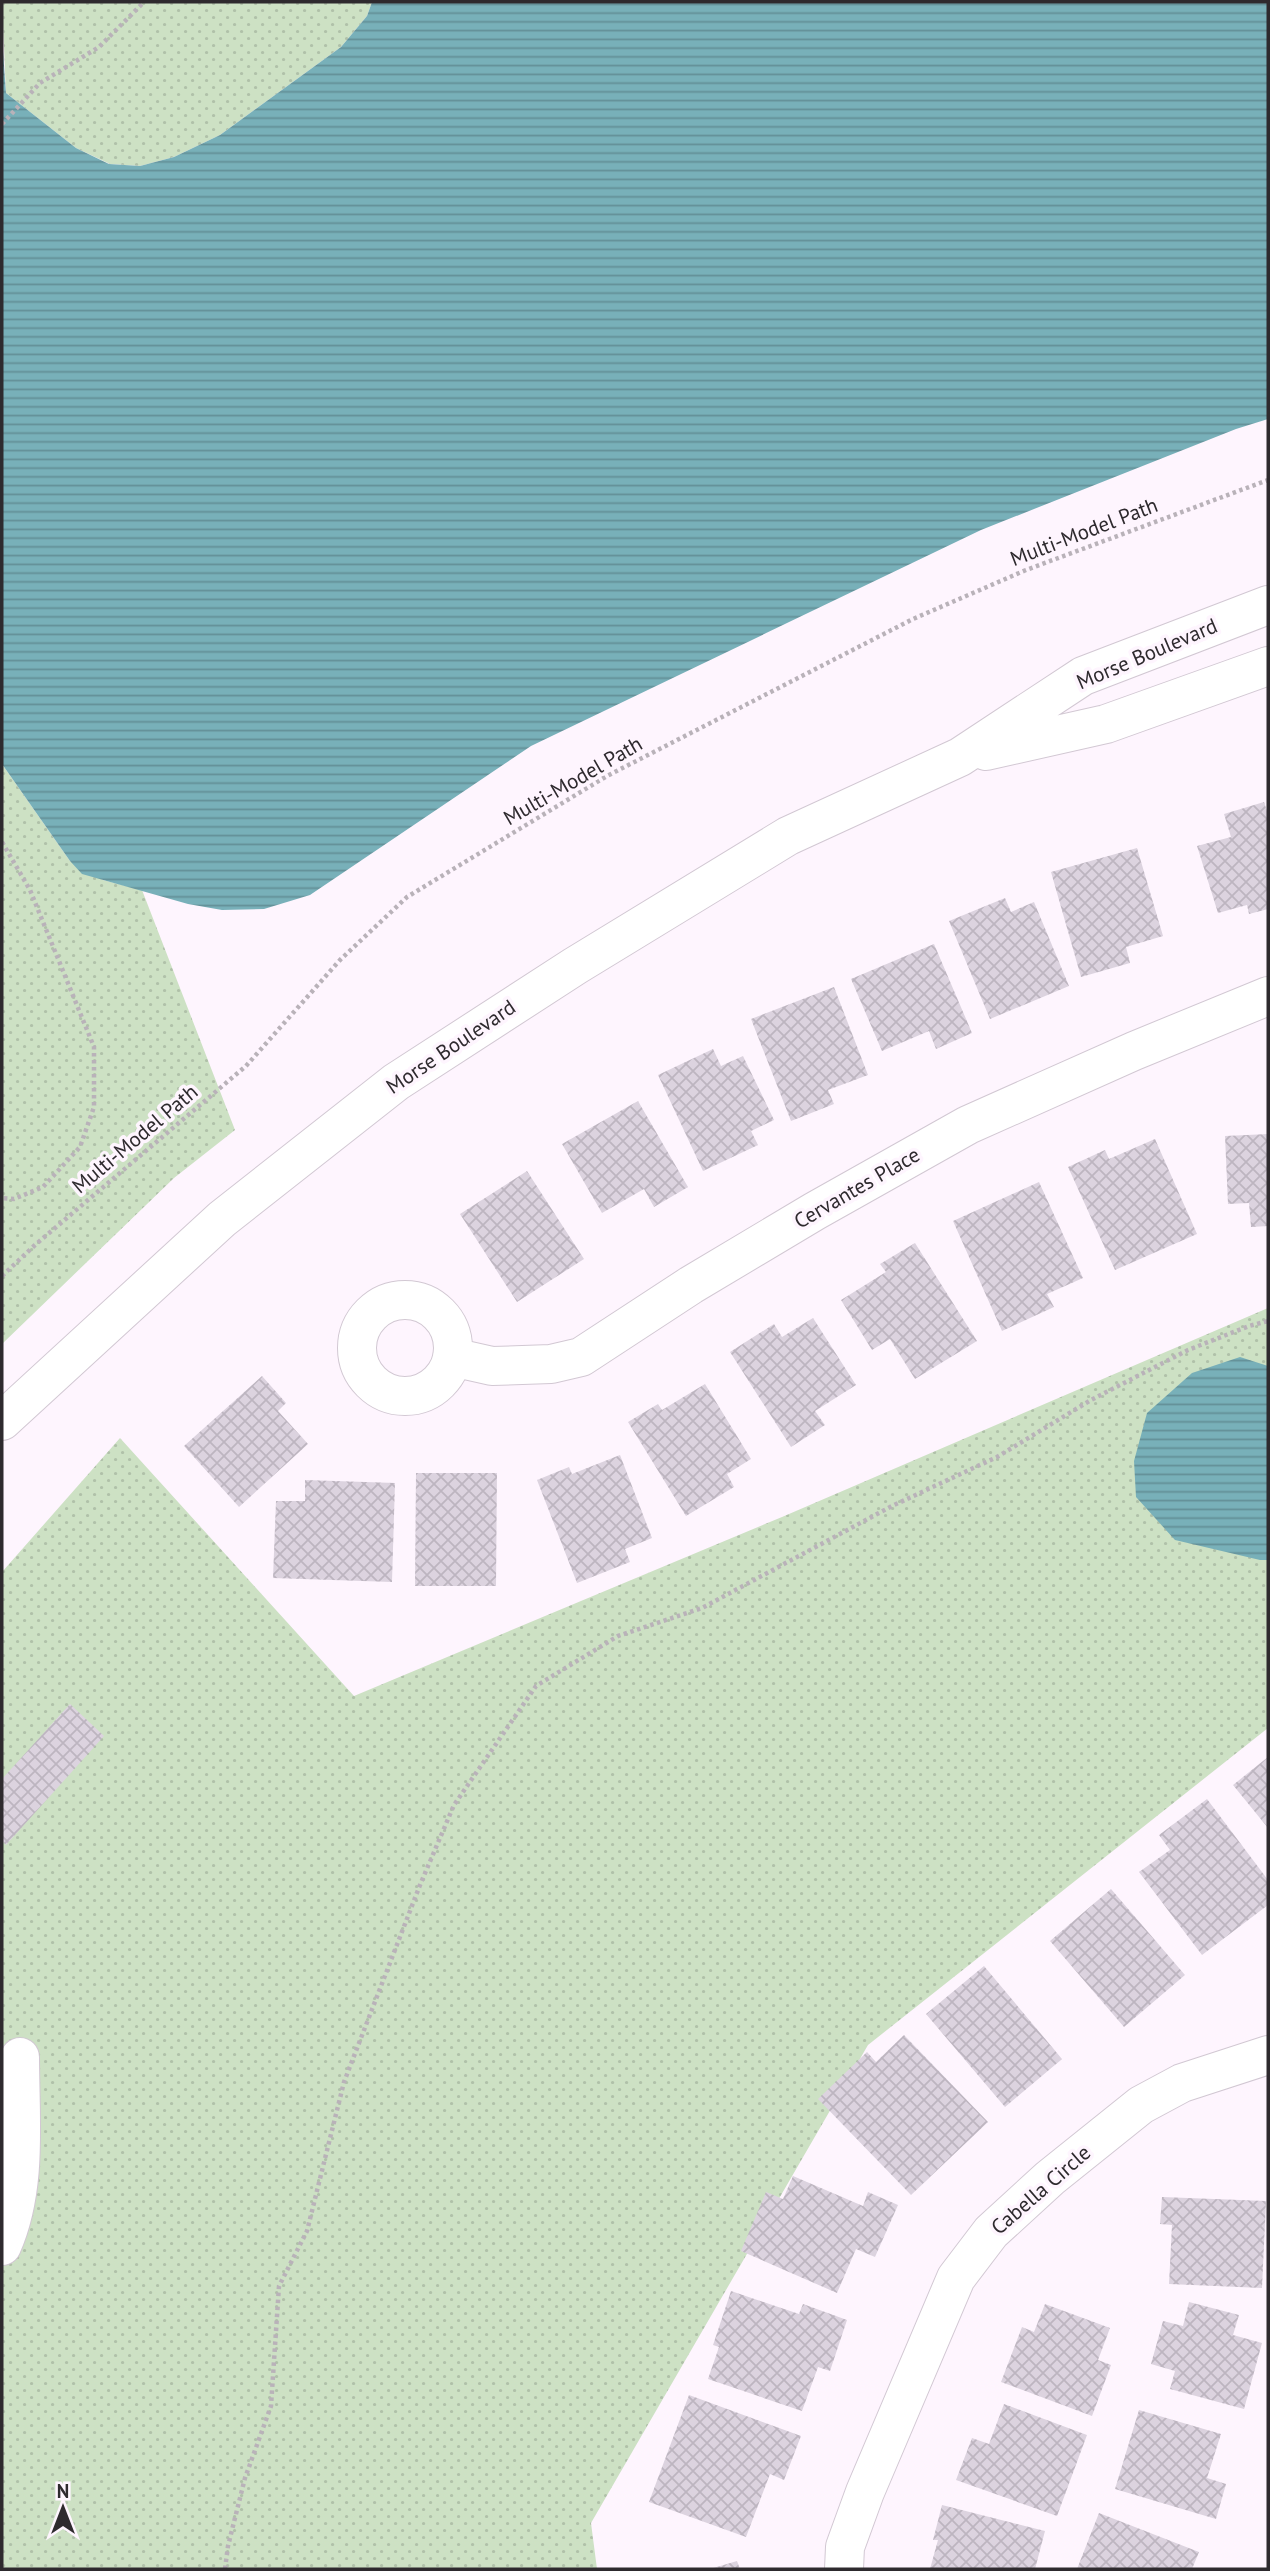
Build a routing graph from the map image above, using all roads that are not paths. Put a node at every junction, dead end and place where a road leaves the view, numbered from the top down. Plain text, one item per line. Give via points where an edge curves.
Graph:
1 (1268, 605) edge
2 (1268, 666) edge
3 (960, 757) junction
4 (1268, 996) edge
5 (452, 1357) dead end
6 (2, 1422) edge
7 (1268, 2056) edge
8 (20, 2057) dead end
9 (2, 2246) edge
10 (844, 2569) edge

1 - 3 street, Morse Boulevard via 1083,676
2 - 3 street, Morse Boulevard via 1106,724
3 - 6 street, Morse Boulevard via 788,836 396,1082 222,1219
4 - 5 street, Cervantes Place via 968,1125 691,1285 581,1357 551,1364 492,1366
7 - 10 street, Cabella Circle via 1182,2083 1141,2105 991,2232 956,2278 865,2492 845,2547
8 - 9 street via 18,2191

